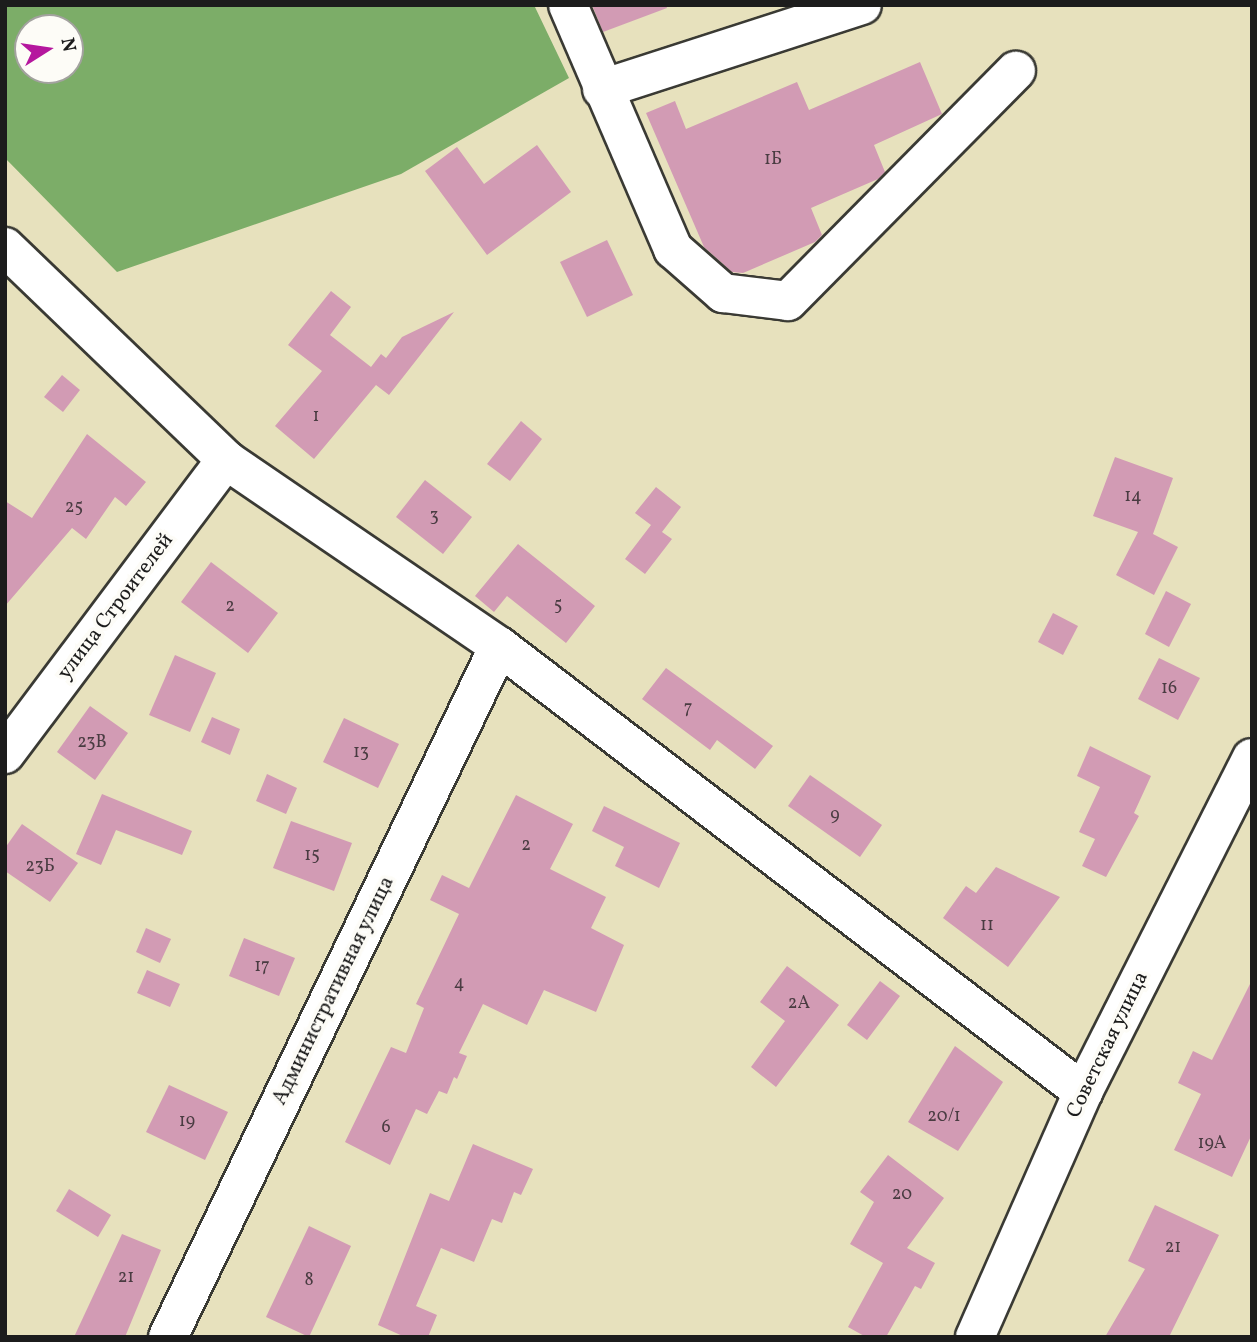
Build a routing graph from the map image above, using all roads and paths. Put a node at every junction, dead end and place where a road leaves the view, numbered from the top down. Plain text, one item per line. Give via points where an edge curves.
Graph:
1 (568, 5) edge
2 (862, 5) edge
3 (1016, 71) dead end
4 (602, 89) junction
5 (5, 247) edge
6 (226, 460) junction
7 (499, 646) junction
8 (5, 754) edge
9 (1252, 758) edge
10 (1083, 1092) junction
11 (168, 1337) edge
12 (975, 1337) edge

1 - 4 street
2 - 4 street
3 - 4 street via 788,301 723,293 673,249
5 - 6 street
6 - 7 street
6 - 8 street, улица Строителей
7 - 10 street
7 - 11 street, Административная улица
9 - 10 street, Советская улица
10 - 12 street, Советская улица

